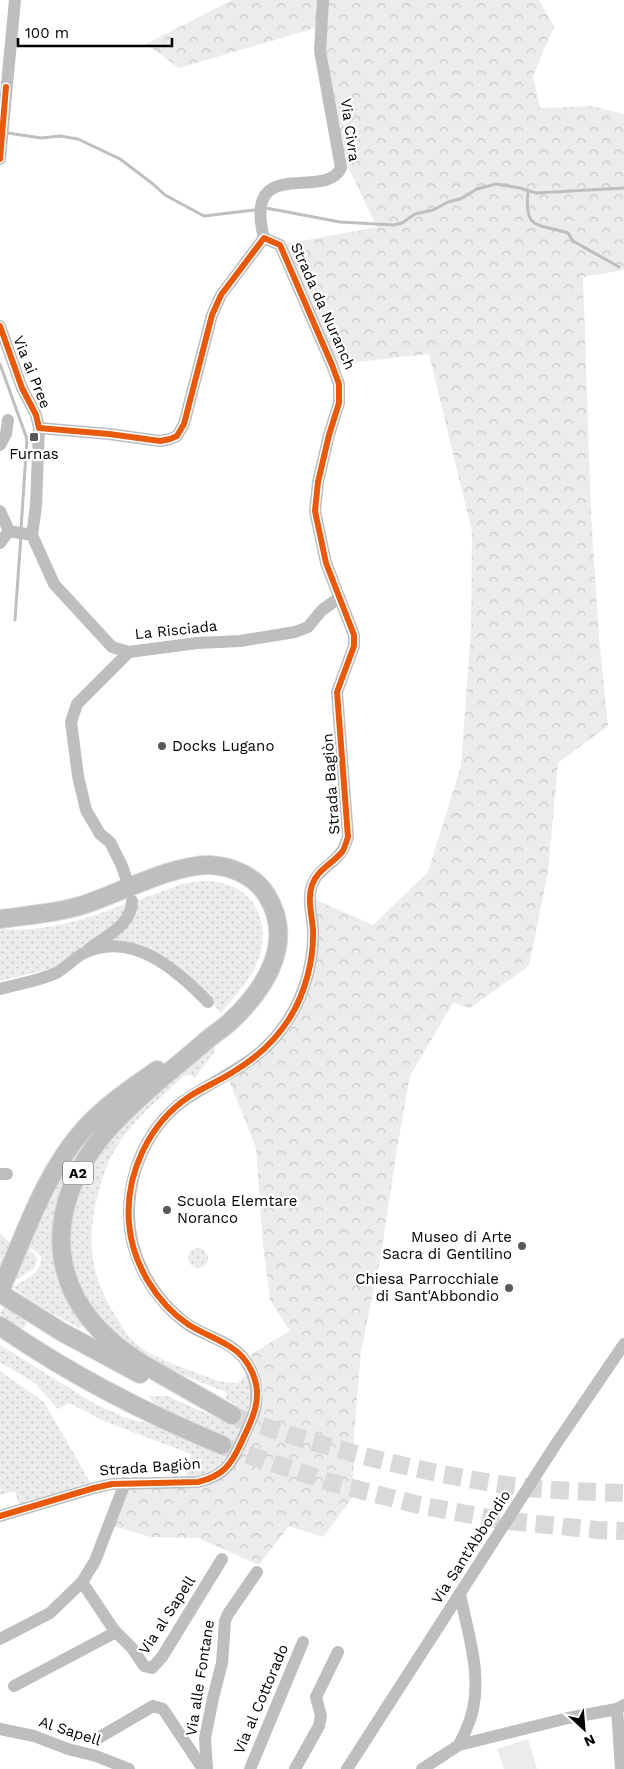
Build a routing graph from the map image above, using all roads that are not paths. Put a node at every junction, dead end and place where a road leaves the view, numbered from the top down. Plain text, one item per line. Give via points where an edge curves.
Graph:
1 (15, 0) edge
2 (323, 0) edge
3 (3, 87) edge
4 (0, 159) edge
5 (264, 238) junction
6 (0, 326) edge
7 (8, 420) dead end
8 (39, 428) junction
9 (0, 445) edge
10 (0, 511) edge
11 (8, 531) junction
12 (32, 535) junction
13 (0, 543) edge
14 (339, 598) junction
15 (354, 646) joint
16 (129, 652) junction
17 (126, 878) dead end
18 (132, 901) dead end
19 (0, 914) edge
20 (31, 915) junction
21 (0, 919) edge
22 (83, 953) junction
23 (0, 989) edge
24 (208, 1002) dead end
25 (209, 1039) junction
26 (0, 1292) edge
27 (6, 1336) edge
28 (624, 1344) edge
29 (222, 1445) tunnel mouth
30 (125, 1483) junction
31 (0, 1516) edge
32 (222, 1559) dead end
33 (257, 1572) dead end
34 (82, 1582) junction
35 (460, 1594) junction
36 (116, 1632) junction
37 (0, 1639) edge
38 (303, 1642) dead end
39 (338, 1652) dead end
40 (14, 1686) dead end
41 (620, 1707) edge
42 (0, 1729) edge
43 (100, 1737) dead end
44 (459, 1745) junction
45 (438, 1764) edge
46 (128, 1769) edge
47 (202, 1769) edge
48 (206, 1769) edge
49 (250, 1769) edge
50 (295, 1769) edge
51 (347, 1769) edge
52 (422, 1769) edge
53 (621, 1769) edge

1 - 3 street
2 - 5 street, Via Civra via 320,51 341,168 327,178 278,186 268,192 262,200 260,224
3 - 4 street
5 - 8 street via 221,294 212,314 184,424 177,436 160,441
5 - 14 street, Strada da Nuranch via 280,245 339,384 339,403 318,482 315,511 326,563
6 - 8 street, Via ai Pree
7 - 9 street
8 - 12 street, Via ai Pree
10 - 11 street
11 - 12 street
11 - 13 street
12 - 16 street, La Risciada via 54,584 112,647
14 - 15 street, Strada da Nuranch via 354,635
14 - 16 street, La Risciada via 300,631 240,641
15 - 30 street, Strada Bagiòn via 337,692 348,837 342,852 320,872 312,885 312,951 302,991 288,1021 264,1050 243,1066 190,1096 155,1129 136,1166 130,1196 132,1239 149,1282 178,1316 227,1344 242,1357 256,1386 255,1410 233,1462 214,1477 198,1482
16 - 17 street via 77,704 71,722 86,810 100,834 110,842
18 - 22 street via 129,915 123,923
19 - 20 highway, A2
20 - 21 highway, A2
20 - 25 highway, A2 via 72,908 197,866 221,866 244,875 263,890 276,914 278,948 269,972 255,994 230,1022
22 - 23 street via 56,972
22 - 24 street via 117,946 143,951 190,984
25 - 26 highway, A2 via 172,1059 112,1102 80,1134 51,1179
25 - 26 highway, A2 via 123,1114 96,1145 80,1168 69,1193 62,1220 61,1247 73,1293 100,1332 141,1363 234,1416 133,1371 28,1312
27 - 29 highway via 171,1423
28 - 35 street, Via Sant'Abbondio
30 - 31 street, Strada Bagiòn via 94,1488
30 - 34 street via 95,1561
32 - 36 street, Via al Sapell via 152,1668 144,1666
33 - 48 street, Via alle Fontane via 225,1621 222,1662 205,1738
34 - 36 street, Via al Sapell
34 - 37 street via 50,1613
35 - 44 street via 476,1678 471,1718
35 - 51 street, Via Sant'Abbondio
36 - 40 street
38 - 49 street, Via al Cottorado
39 - 50 street via 316,1697 321,1716 319,1726
41 - 44 street
41 - 53 street
42 - 46 street, Al Sapell via 34,1736
43 - 47 street, Via alle Fontane via 153,1706 163,1709
44 - 45 street
45 - 52 street

